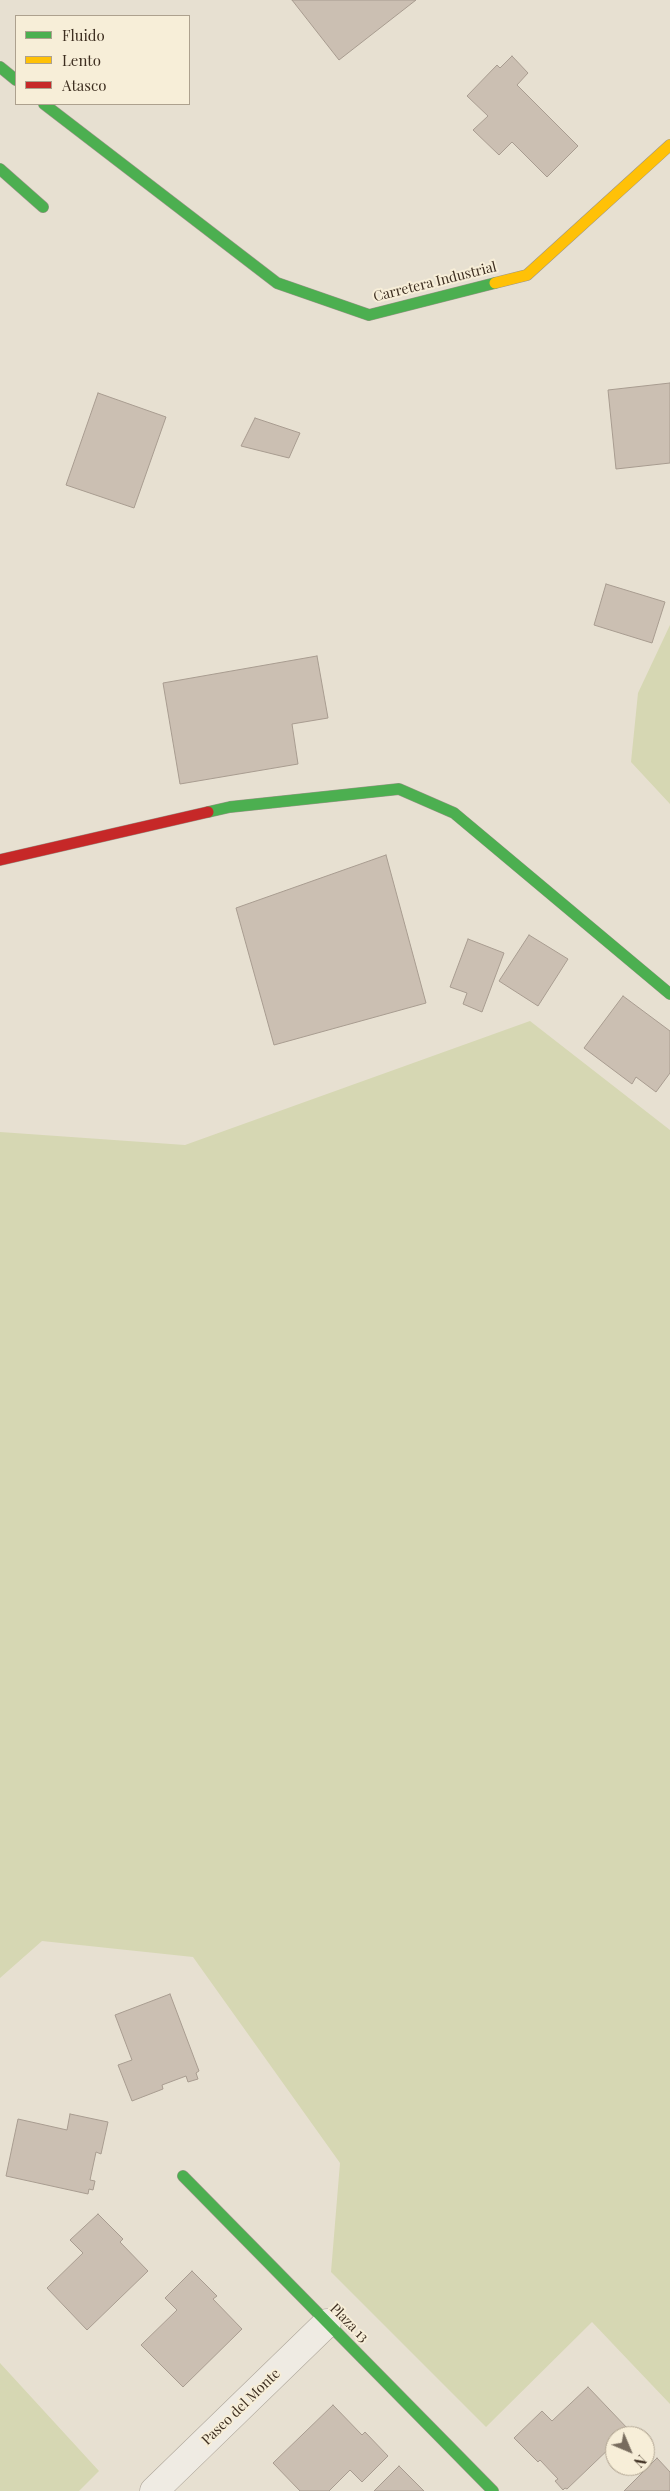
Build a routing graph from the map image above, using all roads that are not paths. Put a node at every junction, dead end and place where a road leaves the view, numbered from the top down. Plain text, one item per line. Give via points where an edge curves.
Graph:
1 (0, 67) edge
2 (15, 79) edge
3 (45, 105) edge
4 (670, 145) edge
5 (0, 169) edge
6 (43, 207) dead end
7 (0, 860) edge
8 (670, 994) edge
9 (183, 2176) dead end
10 (327, 2323) junction
11 (154, 2491) edge
12 (493, 2491) edge

1 - 2 street
3 - 4 street, Carretera Industrial via 276,283 369,315 527,275
5 - 6 street
7 - 8 street via 230,807 398,789 454,813
9 - 10 street, Plaza 13
10 - 11 street, Paseo del Monte
10 - 12 street, Plaza 13

